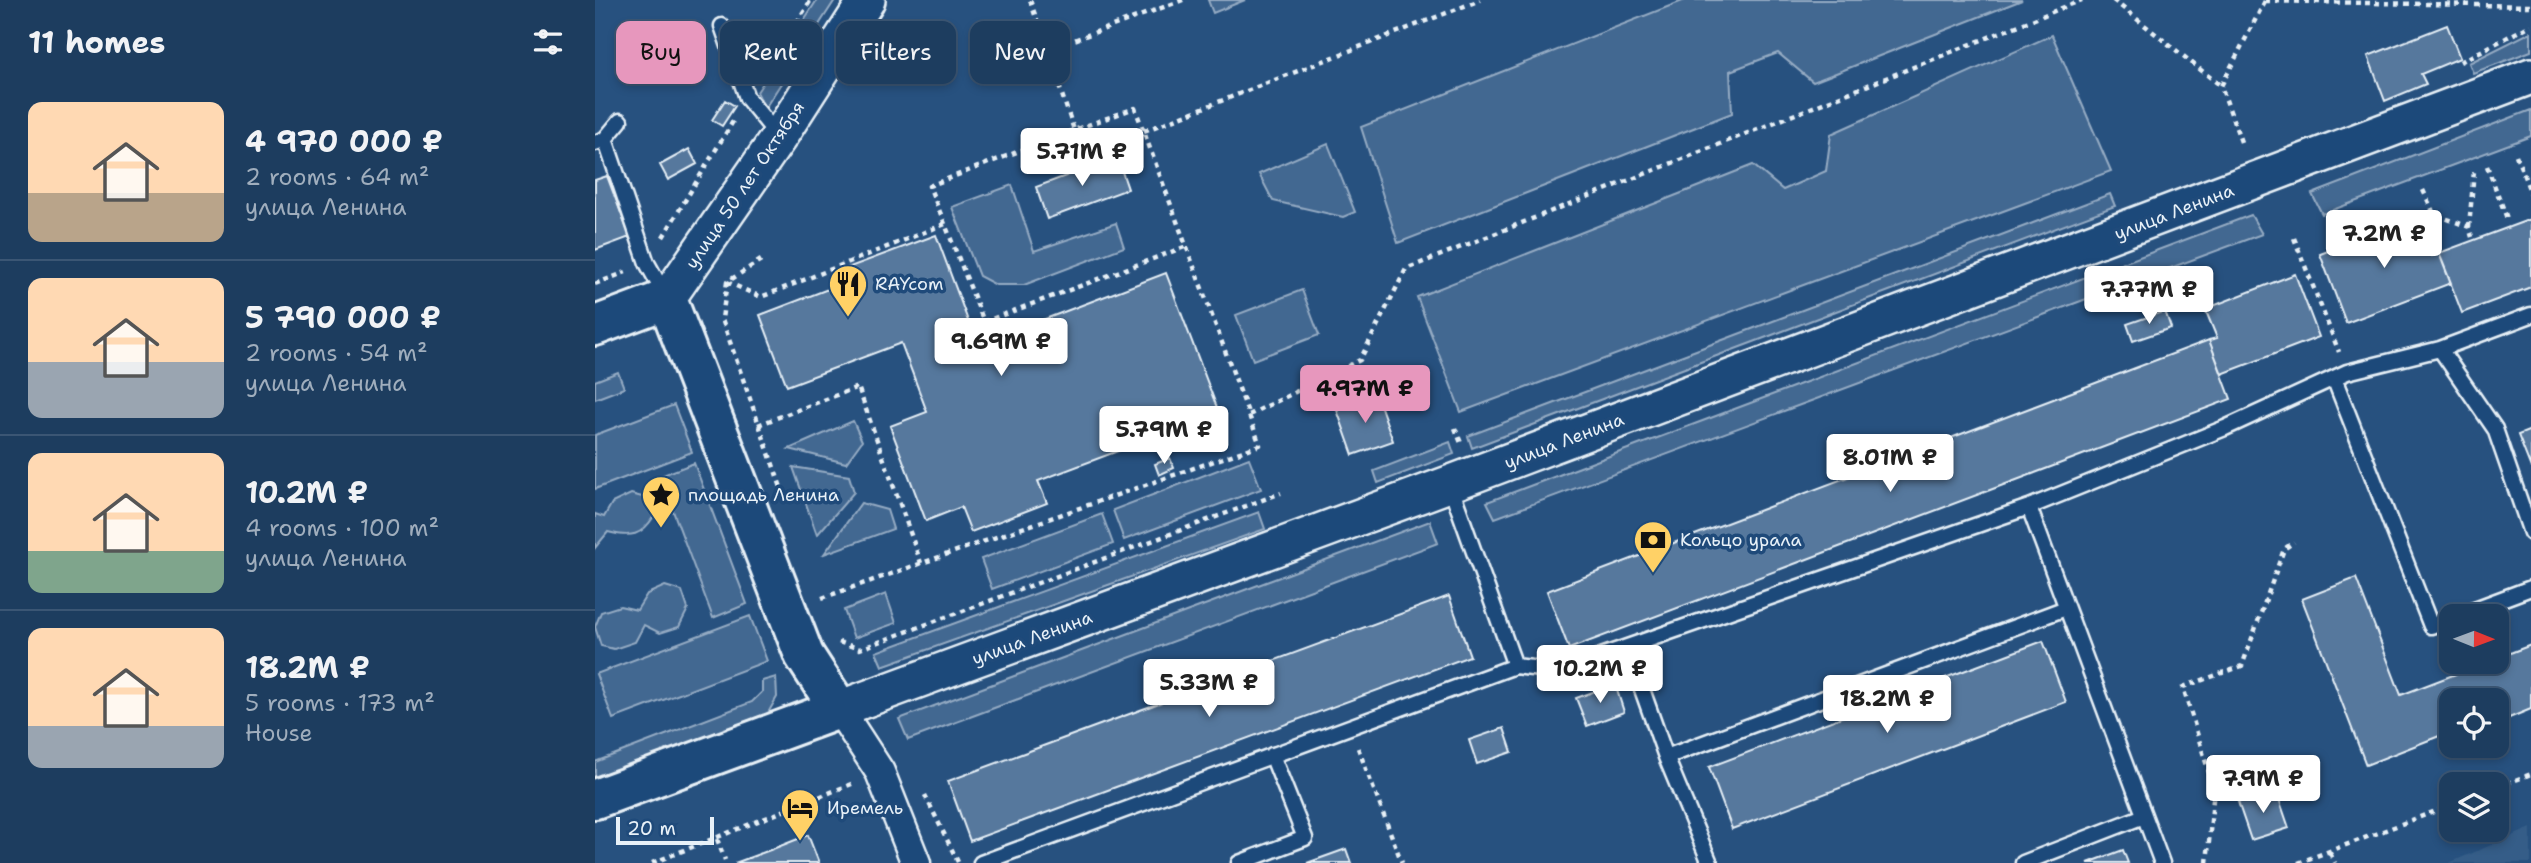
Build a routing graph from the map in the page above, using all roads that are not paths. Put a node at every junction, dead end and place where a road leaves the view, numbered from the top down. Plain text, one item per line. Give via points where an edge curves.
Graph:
1 (867, 0) edge
2 (2531, 76) edge
3 (742, 84) edge
4 (620, 121) dead end
5 (779, 137) junction
6 (600, 141) edge
7 (667, 299) junction
8 (2531, 315) edge
9 (595, 327) edge
10 (2440, 349) junction
11 (2341, 375) junction
12 (1449, 484) junction
13 (2029, 508) junction
14 (2531, 533) edge
15 (2531, 588) edge
16 (2489, 604) edge
17 (2066, 608) junction
18 (2439, 623) edge
19 (1627, 647) junction
20 (1515, 666) junction
21 (839, 709) junction
22 (1272, 755) junction
23 (1666, 757) junction
24 (595, 799) edge
25 (2144, 816) junction
26 (916, 863) edge
27 (981, 863) edge
28 (1239, 863) edge
29 (1710, 863) edge
30 (2023, 863) edge
31 (2162, 863) edge

1 - 5 street, улица 50 лет Октября
2 - 12 street, улица Ленина
3 - 5 lane via 747,98
4 - 6 lane
5 - 7 street, улица 50 лет Октября
6 - 7 lane via 647,263
7 - 9 main road
7 - 21 main road via 804,655
8 - 10 lane
10 - 11 lane
10 - 14 lane via 2495,429
11 - 13 lane
11 - 18 lane via 2431,626
12 - 20 lane
12 - 21 street, улица Ленина
13 - 17 lane
13 - 19 lane
15 - 16 lane
17 - 23 lane
17 - 25 lane
19 - 20 lane via 1558,671
19 - 23 lane
20 - 22 lane
21 - 24 main road, улица Ленина
21 - 26 street via 880,772
22 - 27 lane
22 - 28 lane via 1305,838
23 - 29 lane
25 - 30 lane
25 - 31 lane

